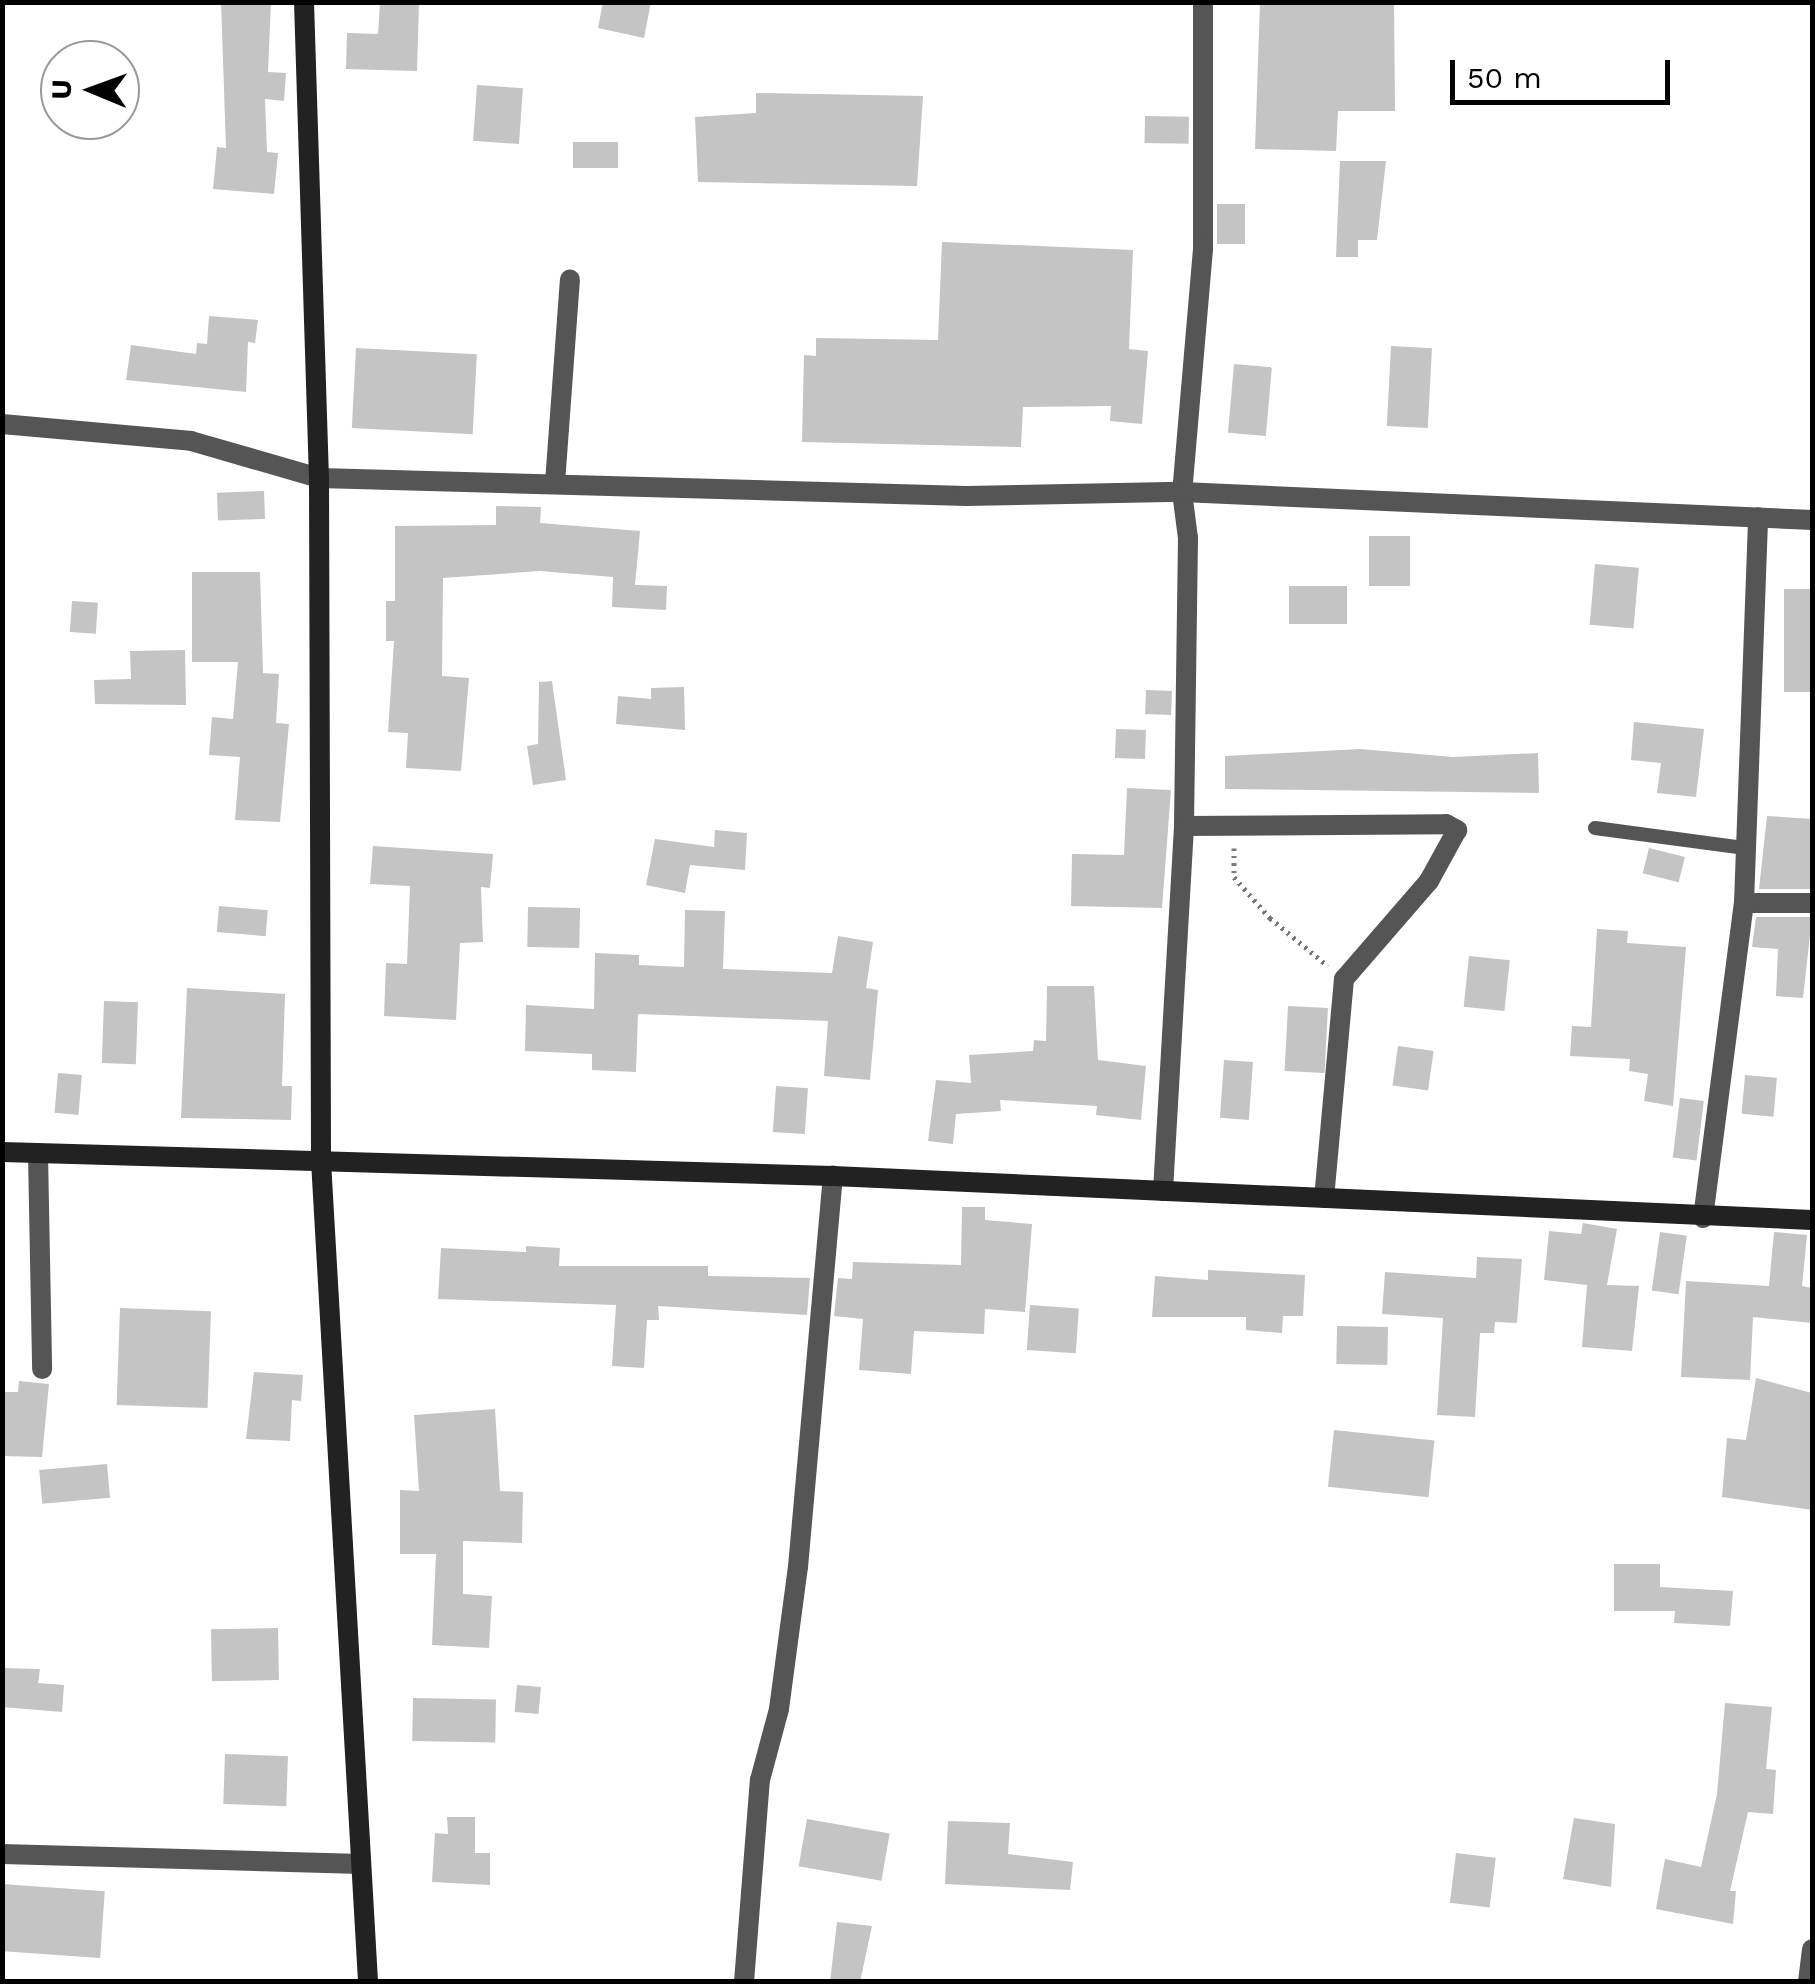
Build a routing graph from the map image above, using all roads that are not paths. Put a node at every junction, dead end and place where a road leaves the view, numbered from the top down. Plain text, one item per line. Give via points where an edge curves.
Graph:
1 (304, 2) edge
2 (1204, 2) edge
3 (570, 280) dead end
4 (2, 424) edge
5 (319, 478) junction
6 (555, 483) junction
7 (1182, 492) junction
8 (1758, 516) junction
9 (1812, 520) edge
10 (1184, 826) junction
11 (1596, 828) dead end
12 (1744, 848) junction
13 (1744, 902) junction
14 (1812, 903) edge
15 (2, 1152) edge
16 (38, 1154) junction
17 (321, 1162) junction
18 (833, 1176) junction
19 (1163, 1191) junction
20 (1324, 1198) junction
21 (1703, 1218) junction
22 (1812, 1220) edge
23 (42, 1368) dead end
24 (2, 1854) edge
25 (361, 1864) junction
26 (1812, 1949) edge
27 (368, 1982) edge
28 (744, 1982) edge
29 (1808, 1982) edge

1 - 5 street
2 - 7 street via 1203,248
3 - 6 street
4 - 5 street via 191,441
5 - 6 street
5 - 17 street
6 - 7 street via 967,496
7 - 8 street
7 - 10 street via 1188,538
8 - 9 street
8 - 12 street
10 - 19 street
10 - 20 street via 1453,824 1456,834 1429,880 1344,979
11 - 12 lane
12 - 13 street
13 - 14 street
13 - 21 street
15 - 16 street
16 - 17 street
16 - 23 street
17 - 18 street
17 - 25 street
18 - 19 street
18 - 28 street via 798,1567 779,1709 760,1780
19 - 20 street
20 - 21 street
21 - 22 street
24 - 25 street
25 - 27 street
26 - 29 street

